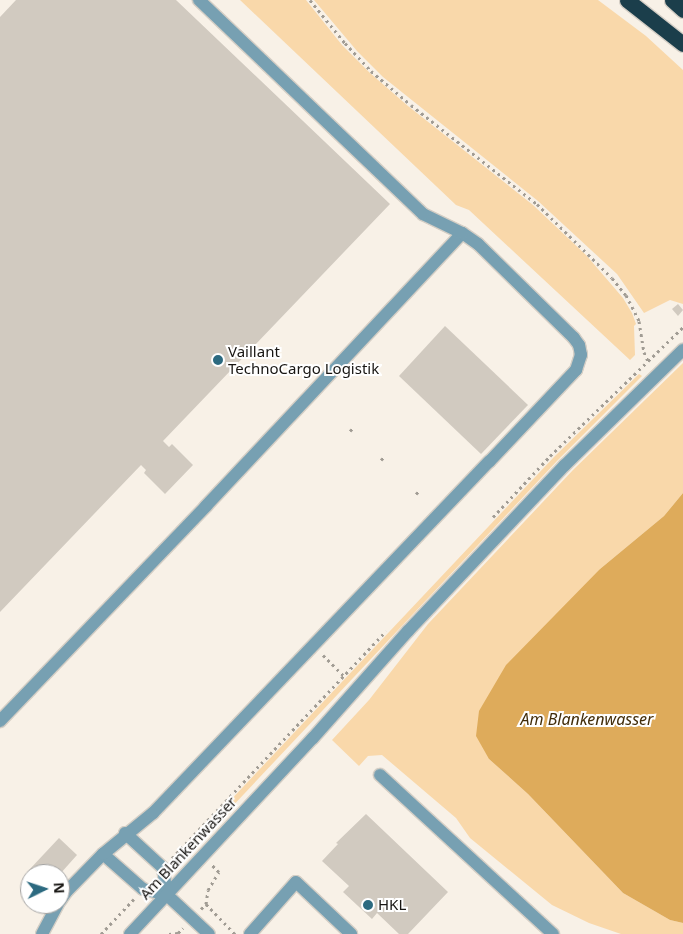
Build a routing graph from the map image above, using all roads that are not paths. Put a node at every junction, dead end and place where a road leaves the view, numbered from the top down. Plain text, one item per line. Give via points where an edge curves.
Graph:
1 (199, 0) edge
2 (627, 0) edge
3 (672, 0) edge
4 (683, 10) edge
5 (683, 44) edge
6 (462, 233) junction
7 (683, 350) edge
8 (0, 721) edge
9 (380, 775) dead end
10 (125, 833) junction
11 (102, 854) junction
12 (70, 888) edge
13 (167, 895) junction
14 (53, 914) edge
15 (42, 934) edge
16 (130, 934) edge
17 (209, 934) edge
18 (250, 934) edge
19 (351, 934) edge
20 (553, 934) edge

1 - 6 street via 423,214
2 - 5 highway
3 - 4 highway
6 - 8 street
6 - 10 street via 478,244 574,338 581,355 580,364 153,813
7 - 13 street, Am Blankenwasser via 565,465 421,617
9 - 20 street
10 - 11 street
10 - 13 street via 163,868
11 - 12 street
11 - 13 street via 143,889
13 - 16 street, Am Blankenwasser
13 - 17 street
14 - 15 street
18 - 19 street via 296,882

